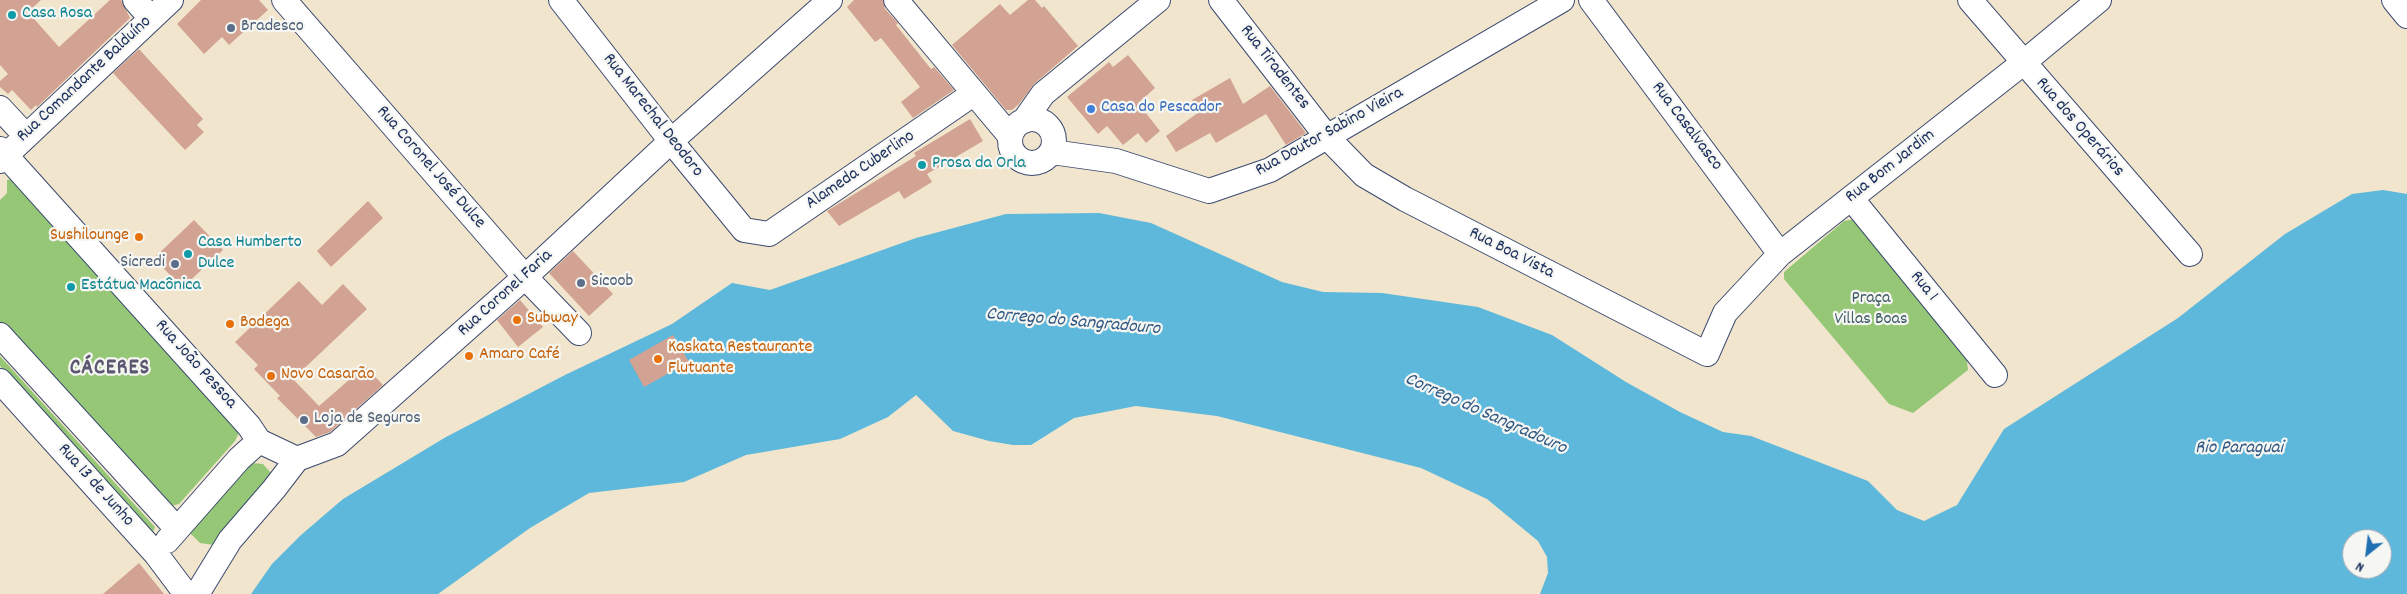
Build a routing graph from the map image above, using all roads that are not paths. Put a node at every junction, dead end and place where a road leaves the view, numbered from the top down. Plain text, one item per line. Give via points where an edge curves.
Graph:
1 (135, 0) edge
2 (171, 0) edge
3 (284, 0) edge
4 (562, 0) edge
5 (830, 0) edge
6 (896, 0) edge
7 (1158, 0) edge
8 (1221, 0) edge
9 (1562, 0) edge
10 (1591, 0) edge
11 (1970, 0) edge
12 (2099, 0) edge
13 (2394, 0) edge
14 (2407, 16) edge
15 (151, 18) junction
16 (2023, 63) junction
17 (973, 94) junction
18 (0, 108) edge
19 (1017, 129) junction
20 (26, 136) junction
21 (1327, 137) junction
22 (671, 142) junction
23 (1052, 152) junction
24 (2, 155) edge
25 (1851, 198) junction
26 (744, 230) joint
27 (1780, 254) junction
28 (2190, 254) dead end
29 (525, 277) junction
30 (579, 333) dead end
31 (0, 336) edge
32 (1707, 354) joint
33 (1995, 375) dead end
34 (0, 381) edge
35 (259, 441) junction
36 (297, 460) junction
37 (177, 529) junction
38 (156, 554) junction
39 (186, 594) edge
40 (197, 594) edge

1 - 15 street
2 - 15 street, Rua Comandante Balduíno
3 - 29 street, Rua Coronel José Dulce
4 - 22 street, Rua Marechal Deodoro
5 - 22 street, Rua Coronel Faria
6 - 17 street
7 - 19 street via 1043,94
8 - 21 street, Rua Tiradentes
9 - 21 street, Rua Doutor Sabino Vieira
10 - 27 street, Rua Casalvasco
11 - 16 street, Rua dos Operários
12 - 16 street, Rua Bom Jardim
13 - 14 street
15 - 20 street, Rua Comandante Balduíno
16 - 25 street, Rua Bom Jardim
16 - 28 street, Rua dos Operários
17 - 19 street
17 - 26 street, Alameda Cuberlino via 769,234
18 - 20 street
19 - 23 street via 1039,120 1054,137
19 - 23 street via 1010,144 1015,156 1027,163 1041,162
20 - 24 street, Rua Comandante Balduíno
21 - 23 street, Rua Doutor Sabino Vieira via 1270,170 1209,191 1116,162
21 - 32 street, Rua Boa Vista via 1364,175 1405,200
22 - 26 street, Rua Marechal Deodoro
22 - 29 street, Rua Coronel Faria
24 - 35 street, Rua João Pessoa via 249,426
25 - 27 street, Rua Bom Jardim
25 - 33 street, Rua 1
27 - 32 street, Rua Bom Jardim via 1725,313
29 - 30 street, Rua Coronel José Dulce
29 - 36 street, Rua Coronel Faria via 337,444
31 - 37 street, Rua 13 de Junho
34 - 38 street, Rua 13 de Junho
35 - 36 street, Rua João Pessoa
35 - 37 street
36 - 40 street, Rua Coronel Faria via 230,540
37 - 38 street
38 - 39 street, Rua 13 de Junho

